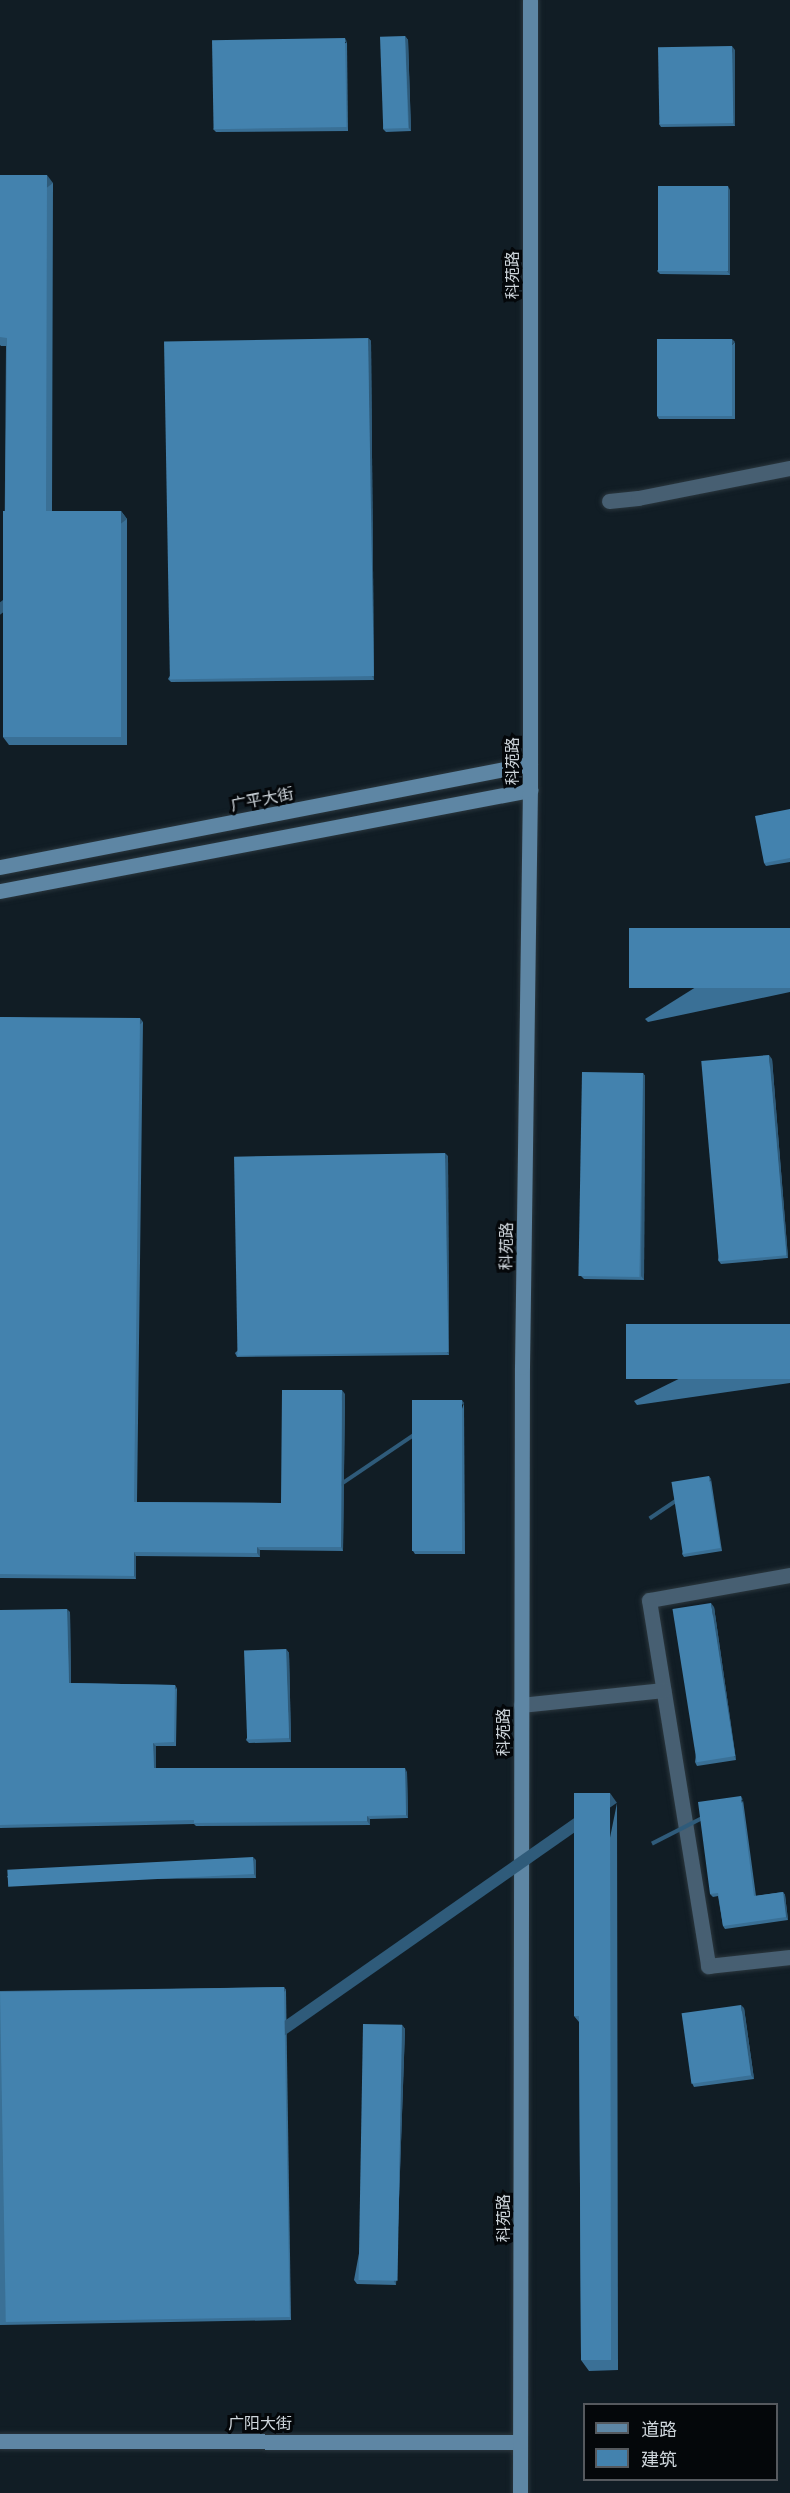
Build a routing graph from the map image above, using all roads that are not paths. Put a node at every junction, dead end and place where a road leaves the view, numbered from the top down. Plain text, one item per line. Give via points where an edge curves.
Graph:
1 (530, 0) edge
2 (790, 468) edge
3 (609, 501) dead end
4 (530, 764) junction
5 (530, 790) junction
6 (0, 867) edge
7 (0, 891) edge
8 (790, 1575) edge
9 (663, 1690) junction
10 (521, 1705) junction
11 (790, 1957) edge
12 (0, 2440) edge
13 (520, 2442) junction
14 (520, 2493) edge

1 - 4 street, 科苑路
2 - 3 street
4 - 5 street, 科苑路
4 - 6 street, 广平大街
5 - 7 street
5 - 10 street, 科苑路
8 - 9 street via 649,1600
9 - 10 street
9 - 11 street via 708,1966
10 - 13 street, 科苑路
12 - 13 street, 广阳大街
13 - 14 street, 科苑路

